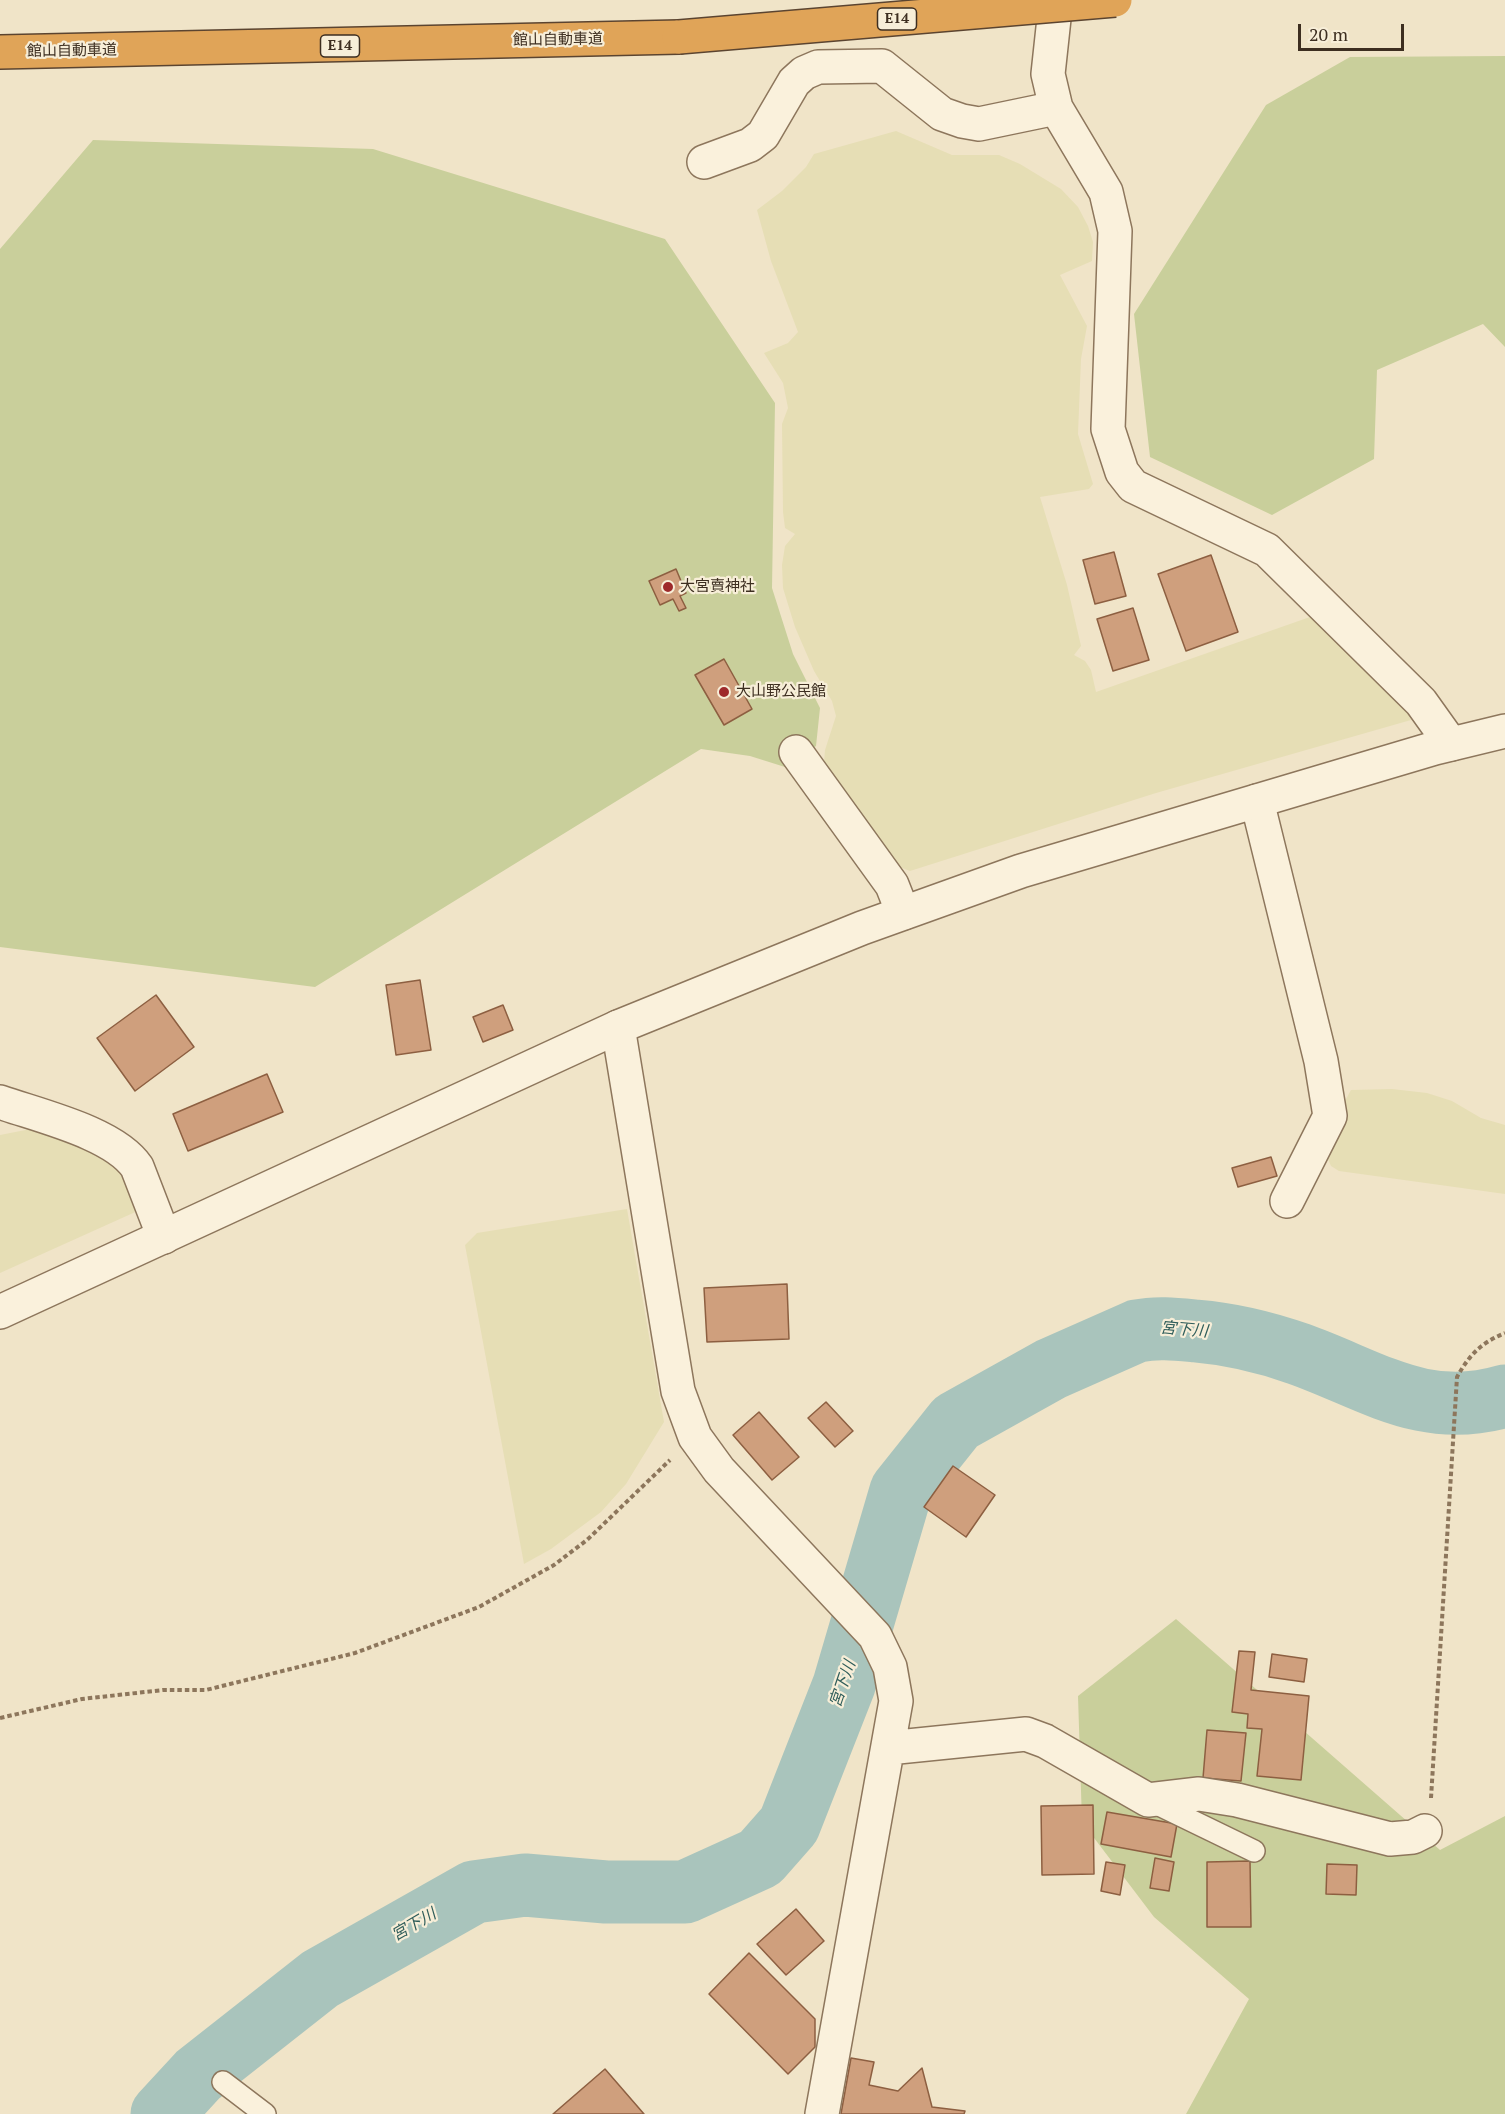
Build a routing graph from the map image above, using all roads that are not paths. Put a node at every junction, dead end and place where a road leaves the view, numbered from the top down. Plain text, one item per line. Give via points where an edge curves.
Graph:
1 (1056, 0) edge
2 (1115, 0) edge
3 (0, 52) edge
4 (1056, 108) junction
5 (704, 162) dead end
6 (1505, 731) edge
7 (1451, 744) junction
8 (796, 752) dead end
9 (1257, 801) junction
10 (903, 913) junction
11 (618, 1027) junction
12 (0, 1102) edge
13 (1287, 1202) dead end
14 (164, 1237) junction
15 (0, 1312) edge
16 (888, 1748) junction
17 (1148, 1800) junction
18 (1425, 1831) road end
19 (1254, 1851) dead end
20 (224, 2082) dead end
21 (265, 2114) edge
22 (822, 2114) edge

1 - 4 street via 1048,74
2 - 3 highway, 館山自動車道 / E14, bridge via 679,37
4 - 5 street via 970,123 942,114 882,66 818,67 794,82 763,135 750,145
4 - 7 street via 1106,192 1115,231 1108,429 1122,472 1133,486 1267,550 1421,702
6 - 7 street
7 - 9 street
8 - 10 street via 886,876
9 - 10 street via 1021,871
9 - 13 street via 1321,1061 1330,1116
10 - 11 street
11 - 14 street
11 - 16 street via 678,1391 695,1437 719,1470 875,1636 890,1666 896,1701
12 - 14 street via 110,1141 131,1158
14 - 15 street
16 - 17 street via 1026,1734
16 - 22 street
17 - 18 street via 1199,1794 1237,1800 1390,1839 1413,1837
17 - 19 lane
20 - 21 lane

